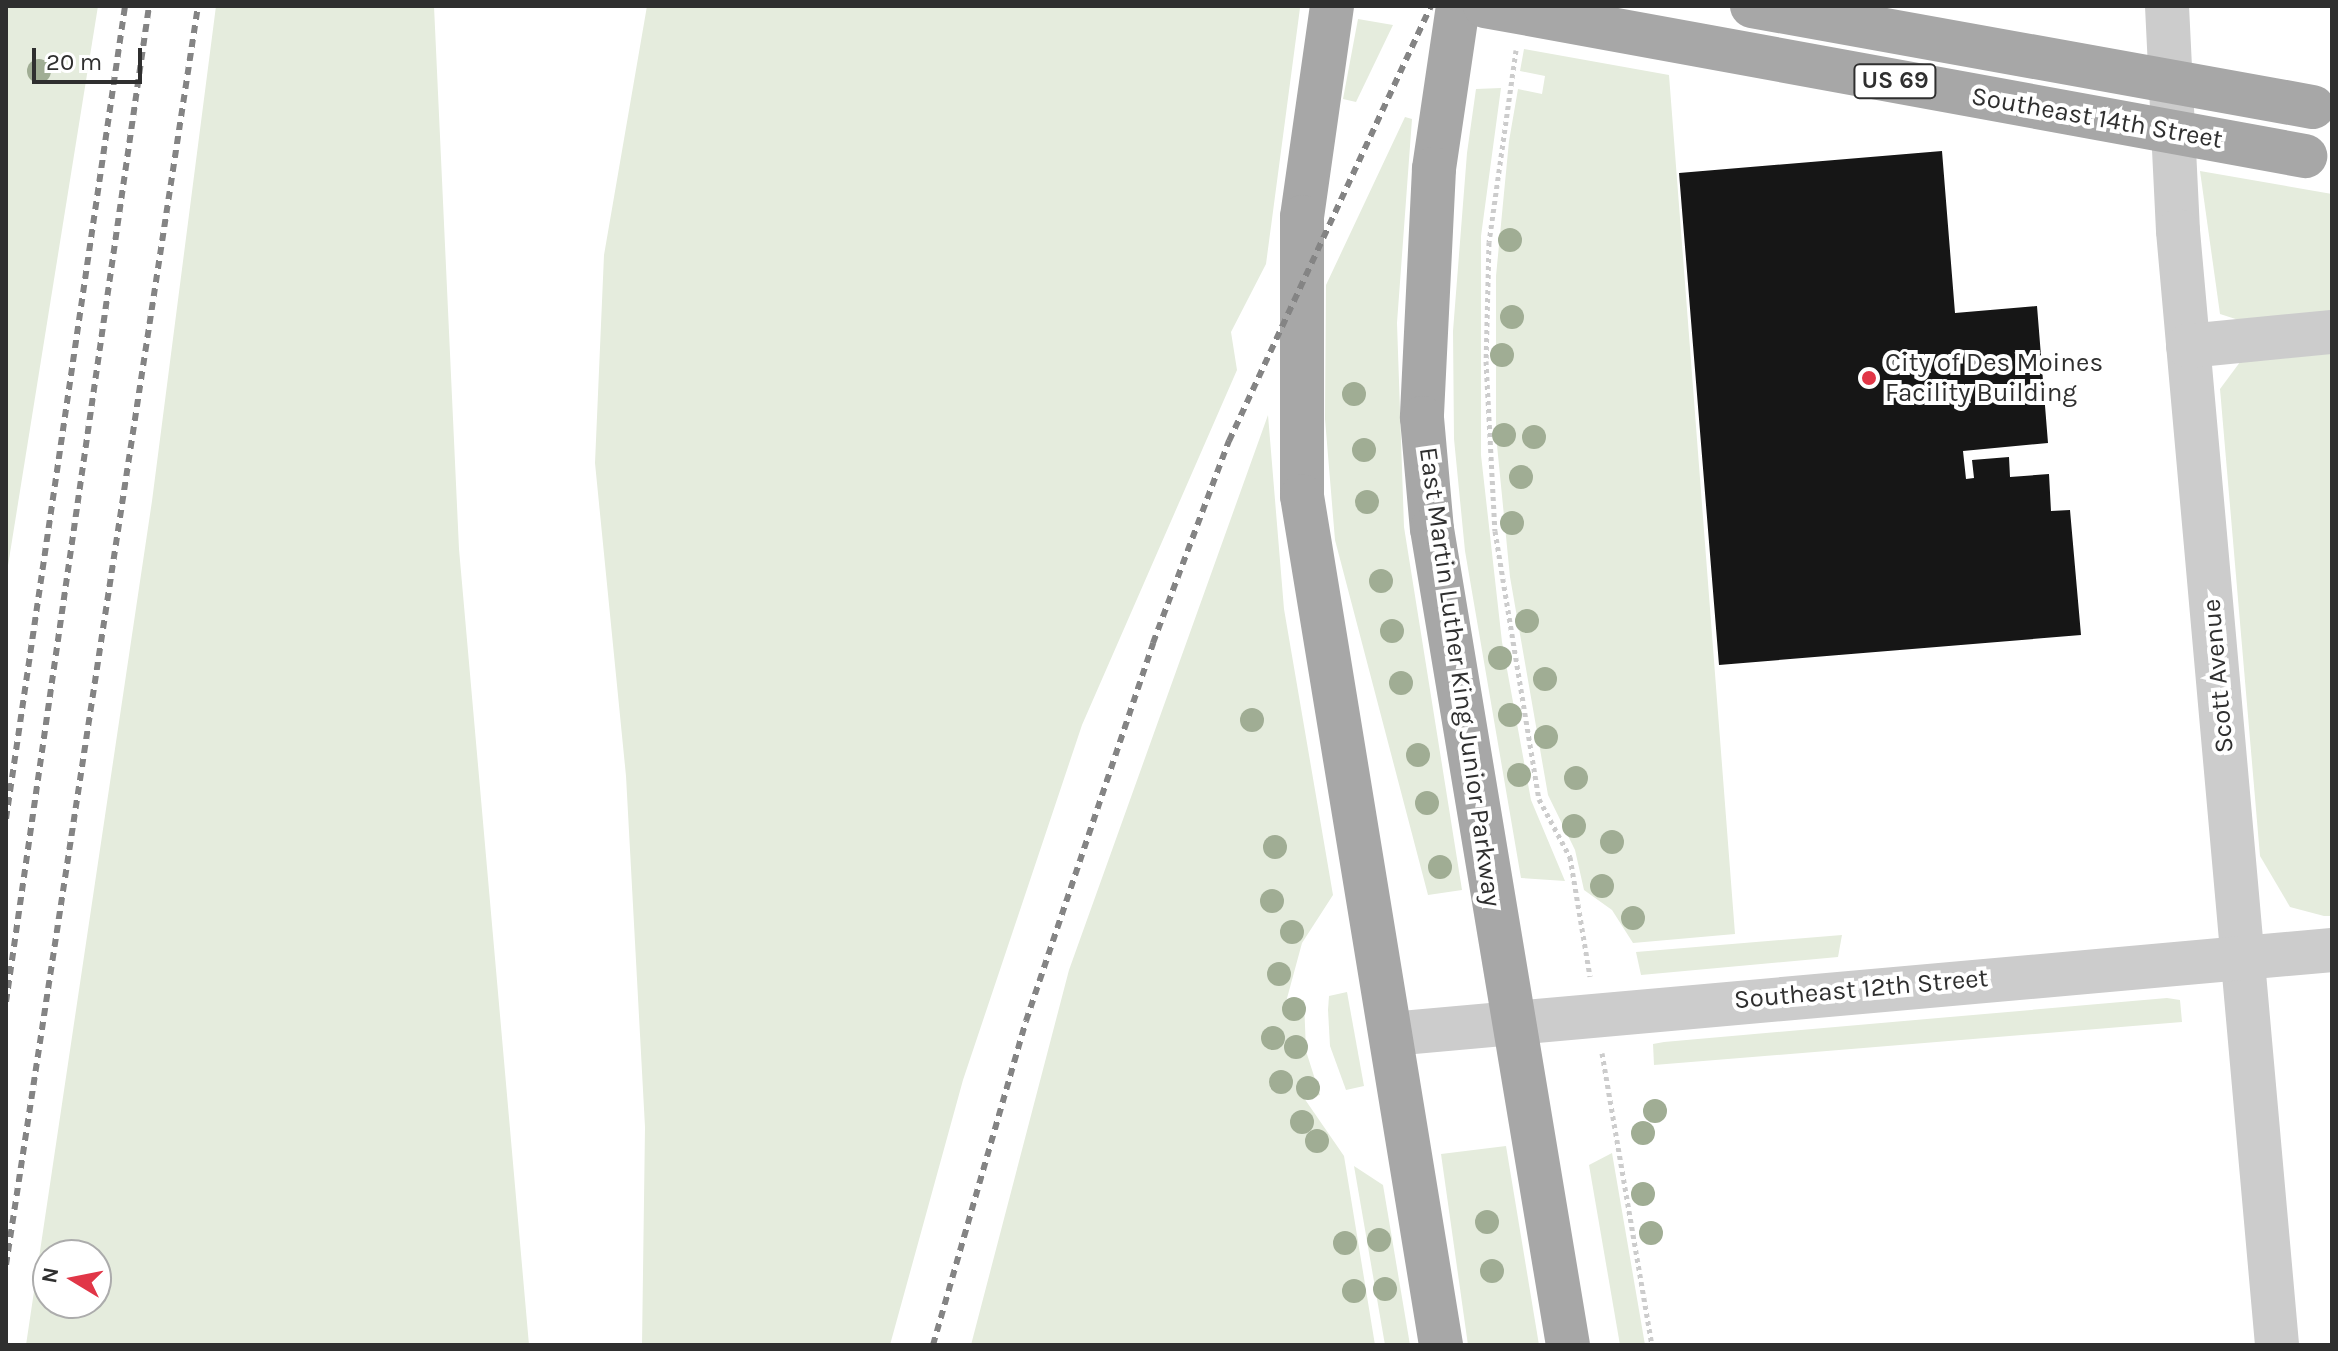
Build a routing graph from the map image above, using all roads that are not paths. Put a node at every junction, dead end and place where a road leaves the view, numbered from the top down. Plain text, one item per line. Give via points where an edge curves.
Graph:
1 (1332, 6) edge
2 (1458, 6) edge
3 (1485, 6) edge
4 (1752, 6) edge
5 (2167, 6) edge
6 (2323, 108) edge
7 (2319, 158) edge
8 (2332, 332) edge
9 (2188, 346) junction
10 (2332, 950) edge
11 (2242, 957) junction
12 (1512, 1020) junction
13 (1391, 1034) junction
14 (1441, 1345) edge
15 (1568, 1345) edge
16 (2277, 1345) edge

1 - 13 main road via 1301,232 1302,496
2 - 12 main road, East Martin Luther King Junior Parkway via 1434,169 1422,418 1432,529
3 - 7 main road, Southeast 14th Street / US 69, bridge
4 - 6 main road, Southeast 14th Street / US 69, bridge
5 - 9 street, Scott Avenue
8 - 9 street
9 - 11 street, Scott Avenue
10 - 11 street, Southeast 12th Street
11 - 12 street, Southeast 12th Street
11 - 16 street, Scott Avenue
12 - 13 street, Southeast 12th Street
12 - 15 main road, East Martin Luther King Junior Parkway
13 - 14 main road

